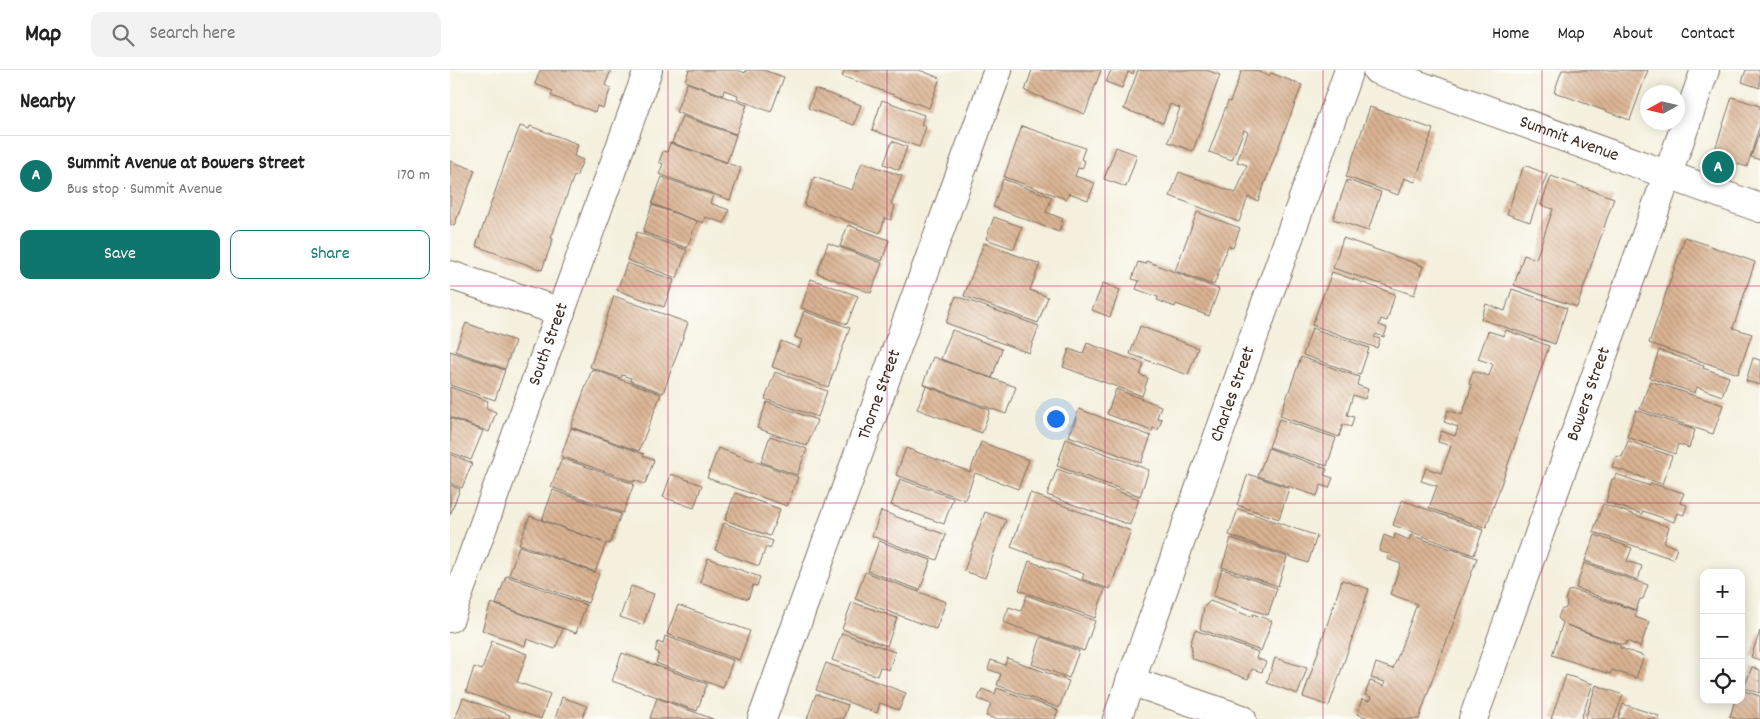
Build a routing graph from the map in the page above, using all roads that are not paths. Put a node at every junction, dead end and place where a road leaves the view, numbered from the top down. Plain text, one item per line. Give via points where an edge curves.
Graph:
1 (648, 70) edge
2 (998, 70) edge
3 (1349, 70) edge
4 (1377, 70) edge
5 (1705, 70) edge
6 (1668, 174) junction
7 (1760, 208) edge
8 (450, 275) edge
9 (561, 312) junction
10 (450, 618) edge
11 (1130, 681) junction
12 (762, 719) edge
13 (1116, 719) edge
14 (1242, 719) edge
15 (1473, 719) edge

1 - 9 street, South Street
2 - 12 street, Thorne Street
3 - 11 street, Charles Street
4 - 6 street, Summit Avenue
5 - 6 street, Bowers Street
6 - 7 street, Summit Avenue
6 - 15 street, Bowers Street
8 - 9 street
9 - 10 street, South Street
11 - 13 street, Charles Street
11 - 14 street

